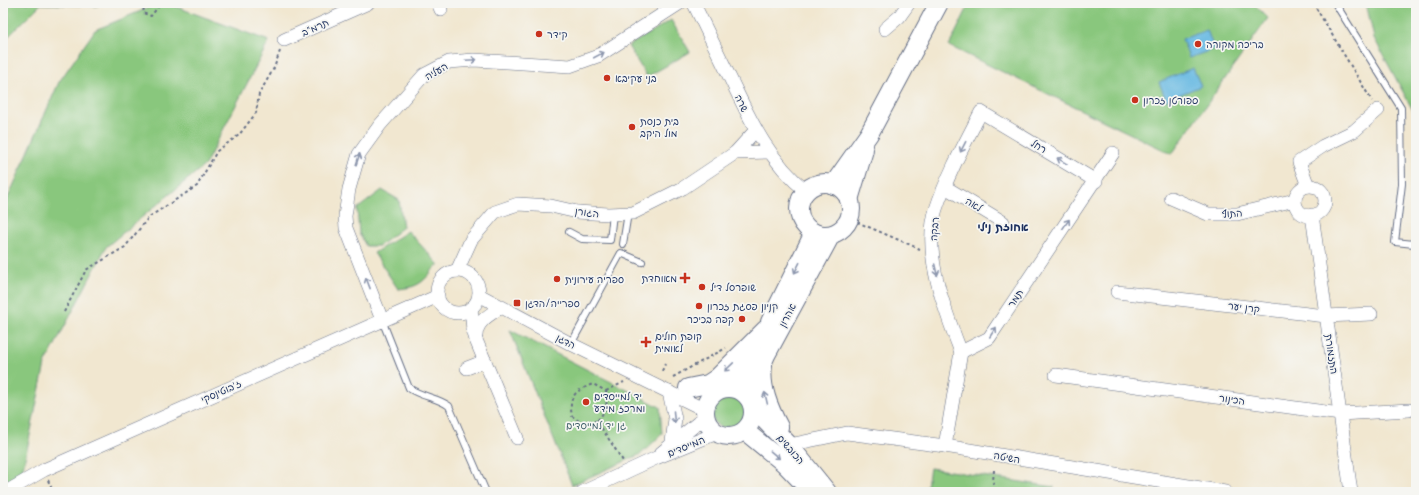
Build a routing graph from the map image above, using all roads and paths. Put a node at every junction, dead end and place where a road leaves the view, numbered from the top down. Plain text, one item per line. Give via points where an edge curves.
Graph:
1 (147, 3) edge
2 (161, 3) edge
3 (368, 3) edge
4 (688, 3) edge
5 (909, 3) edge
6 (939, 3) edge
7 (1313, 3) edge
8 (1335, 3) edge
9 (884, 29) dead end
10 (284, 40) joint
11 (1378, 110) joint
12 (981, 112) joint
13 (755, 130) junction
14 (869, 134) junction
15 (769, 152) junction
16 (735, 153) junction
17 (1114, 153) dead end
18 (1096, 181) junction
19 (833, 185) junction
20 (1308, 186) junction
21 (945, 187) junction
22 (806, 191) junction
23 (1171, 198) dead end
24 (849, 200) junction
25 (1295, 200) junction
26 (628, 213) junction
27 (613, 214) junction
28 (1312, 216) junction
29 (857, 222) dead end
30 (1003, 222) dead end
31 (569, 232) dead end
32 (822, 234) junction
33 (623, 244) dead end
34 (1414, 244) dead end
35 (932, 254) junction
36 (642, 262) dead end
37 (458, 271) junction
38 (1117, 292) dead end
39 (438, 296) junction
40 (479, 296) junction
41 (471, 308) junction
42 (500, 308) junction
43 (64, 312) dead end
44 (1371, 314) dead end
45 (1326, 316) junction
46 (382, 320) junction
47 (766, 329) junction
48 (476, 340) junction
49 (571, 344) junction
50 (731, 345) dead end
51 (961, 352) junction
52 (766, 355) junction
53 (485, 361) junction
54 (665, 364) dead end
55 (467, 368) dead end
56 (662, 371) dead end
57 (1056, 375) dead end
58 (673, 377) dead end
59 (630, 380) dead end
60 (655, 384) junction
61 (688, 388) junction
62 (723, 390) junction
63 (606, 391) junction
64 (669, 392) junction
65 (751, 403) junction
66 (1409, 410) dead end
67 (705, 414) junction
68 (1340, 414) junction
69 (597, 421) junction
70 (745, 431) junction
71 (717, 433) junction
72 (517, 438) dead end
73 (815, 439) junction
74 (672, 442) junction
75 (789, 445) junction
76 (945, 446) junction
77 (656, 458) junction
78 (803, 462) junction
79 (625, 464) dead end
80 (994, 470) dead end
81 (49, 483) dead end
82 (6, 492) edge
83 (53, 492) edge
84 (486, 492) edge
85 (583, 492) edge
86 (812, 492) edge
87 (827, 492) edge
88 (995, 492) edge
89 (1225, 492) edge
90 (1351, 492) edge

1 - 2 path via 143,13 151,16
3 - 10 street, תרמ"ב
4 - 13 street, שרה
46 -> 4 street, העליה via 346,228 348,189 359,154 380,125 424,75 449,62 474,60 570,66 598,56
5 - 9 street via 899,17
6 - 14 street
7 - 11 path
8 - 34 lane via 1401,108 1402,184 1395,242
10 - 43 path via 274,68 259,94 256,113 239,136 217,151 197,186 149,217 125,247 86,270
11 - 20 street via 1354,131 1323,146 1299,162
18 -> 12 street, רחל
12 -> 21 street, רבקה
13 - 15 street, שרה
13 - 16 street, הגורן
14 - 19 street
14 - 24 street
15 - 16 street
15 - 22 street, שרה
16 - 26 street, הגורן via 666,197
17 - 18 street, תמר
51 -> 18 street, תמר via 989,338
19 - 22 street via 818,184
19 - 24 street
20 - 25 street via 1298,192
20 - 28 street via 1318,188 1324,196 1324,206
21 - 30 street, לאה
21 - 35 street, רבקה via 936,210
22 - 32 street via 801,199 799,215 807,229
23 - 25 street, התוף via 1208,214 1236,214
24 - 32 street via 851,211 845,226
25 - 28 street via 1300,212
26 - 27 street, הגורן
26 - 33 lane
27 - 31 lane via 610,240 582,239
27 - 37 street, הגורן via 518,204 495,212 471,240
28 - 45 street, התזמורת
29 - 35 path
32 -> 47 street, אהרון
32 - 52 street, אהרון
35 -> 51 street, רבקה via 946,313
36 - 49 lane via 620,253
37 - 39 street via 442,279
37 - 40 street via 474,278
38 - 45 street, קרן יער
39 - 41 street via 440,302 449,310 461,312
39 - 46 street, ז'בוטינסקי
40 - 41 street
40 - 42 street, הדגן
41 - 48 street
42 - 48 street via 476,328
42 - 49 street, הדגן
44 - 45 street, קרן יער
45 - 68 street, התזמורת
46 - 82 street, ז'בוטינסקי via 44,470
46 - 84 lane via 409,388 449,406
47 -> 61 street via 717,378 708,384
47 - 62 street, אהרון via 744,374
48 - 53 street
49 - 60 street, הדגן
50 - 58 path
51 - 76 street
52 - 65 street, אהרון
75 -> 52 street via 768,404 763,384
53 - 55 street
53 - 72 street
54 - 56 path
57 - 68 street, הכינור
59 - 63 path
60 - 61 street, הדגן
60 - 64 street, הדגן
61 - 62 street, הדגן
62 - 65 street via 737,389
62 - 67 street via 710,397
63 - 69 path via 608,404
63 - 69 path via 593,384 578,390 571,400 572,416 578,421
64 - 67 street, הדגן
64 -> 74 street via 675,419
65 - 70 street via 752,420
65 - 75 street, הכובשים
66 - 68 street, הכינור
67 - 71 street via 711,428
67 - 74 street, המייסדים
68 - 90 street, התזמורת
69 - 79 path
70 - 71 street via 732,436
70 -> 86 street, הכובשים via 784,463
71 - 77 street, המייסדים
73 - 75 street, השיטה
73 - 76 street, השיטה via 847,433
73 - 78 street
74 - 77 street, המייסדים
75 - 78 street, הכובשים
76 - 89 street, השיטה
77 - 85 street, המייסדים
78 - 87 street, הכובשים
80 - 88 path
81 - 83 path

